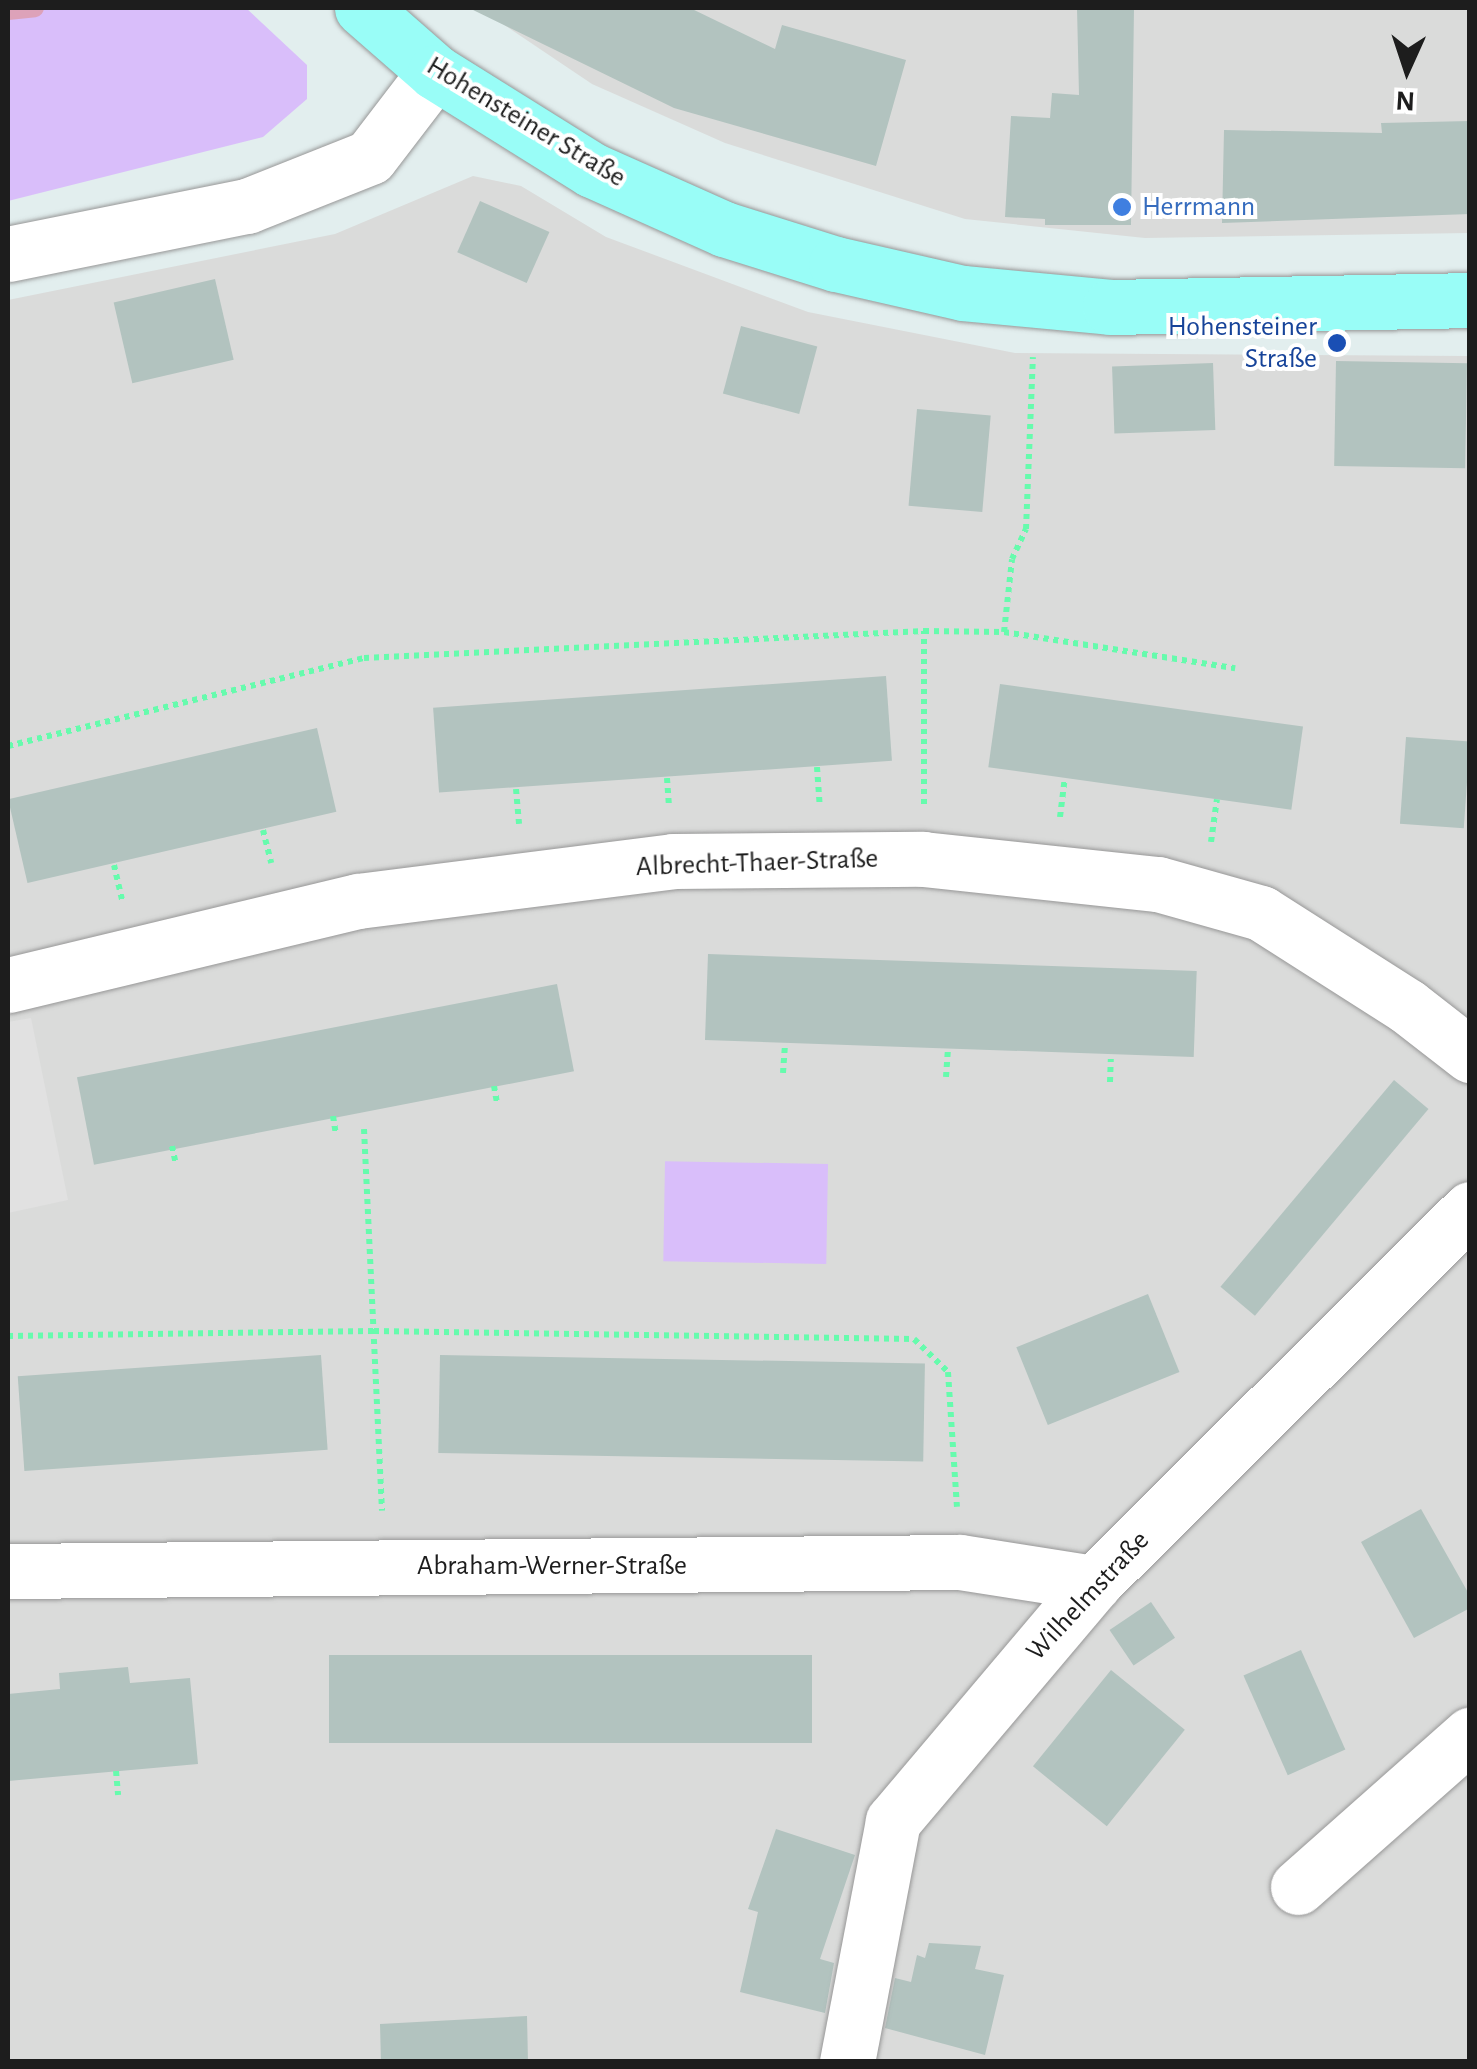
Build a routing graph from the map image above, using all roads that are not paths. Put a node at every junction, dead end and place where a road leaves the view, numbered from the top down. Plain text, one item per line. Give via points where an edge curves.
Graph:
1 (362, 8) edge
2 (435, 72) junction
3 (8, 254) edge
4 (1470, 300) edge
5 (8, 985) edge
6 (1470, 1055) edge
7 (1470, 1209) edge
8 (8, 1571) edge
9 (1094, 1583) junction
10 (1470, 1735) edge
11 (1298, 1887) dead end
12 (846, 2062) edge

1 - 2 main road, Hohensteiner Straße
2 - 3 street via 370,157 247,206
2 - 4 main road, Hohensteiner Straße via 592,170 724,229 963,293 1110,307
5 - 6 street, Albrecht-Thaer-Straße via 358,900 673,861 924,859 1158,884 1261,913 1408,1006
7 - 9 street, Wilhelmstraße
8 - 9 street, Abraham-Werner-Straße via 960,1562
9 - 12 street, Wilhelmstraße via 892,1821
10 - 11 street

